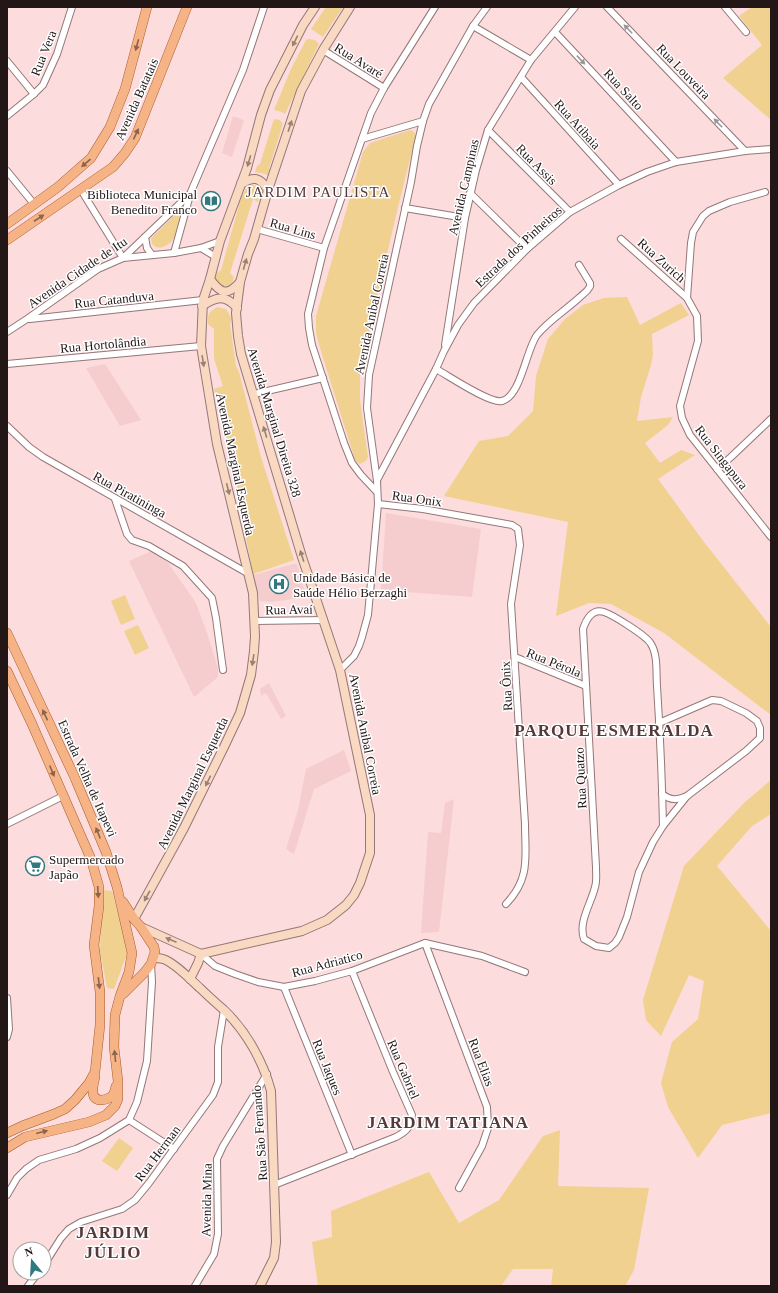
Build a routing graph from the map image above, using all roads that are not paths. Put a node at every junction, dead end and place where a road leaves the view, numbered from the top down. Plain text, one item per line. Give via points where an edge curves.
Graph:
1 (72, 7) edge
2 (147, 7) edge
3 (187, 7) edge
4 (264, 7) edge
5 (315, 7) edge
6 (350, 7) edge
7 (435, 7) edge
8 (487, 7) edge
9 (575, 7) edge
10 (607, 7) edge
11 (725, 7) edge
12 (473, 26) junction
13 (555, 32) junction
14 (746, 32) dead end
15 (323, 50) junction
16 (7, 60) edge
17 (531, 60) junction
18 (521, 77) junction
19 (384, 88) junction
20 (34, 94) junction
21 (7, 116) edge
22 (423, 120) junction
23 (488, 130) junction
24 (362, 138) junction
25 (771, 149) edge
26 (745, 151) junction
27 (676, 162) junction
28 (7, 171) edge
29 (241, 184) junction
30 (619, 185) junction
31 (81, 190) junction
32 (268, 190) junction
33 (765, 192) dead end
34 (470, 193) junction
35 (190, 194) junction
36 (34, 204) junction
37 (405, 208) junction
38 (570, 212) junction
39 (465, 218) junction
40 (7, 224) edge
41 (257, 229) junction
42 (145, 237) junction
43 (621, 239) dead end
44 (7, 240) edge
45 (220, 241) junction
46 (201, 248) junction
47 (324, 248) junction
48 (527, 250) junction
49 (174, 253) junction
50 (152, 255) junction
51 (216, 257) junction
52 (123, 258) junction
53 (579, 265) dead end
54 (210, 279) junction
55 (240, 282) junction
56 (687, 298) junction
57 (203, 303) junction
58 (237, 308) junction
59 (27, 319) junction
60 (7, 332) edge
61 (200, 346) junction
62 (444, 351) junction
63 (7, 364) edge
64 (436, 369) junction
65 (323, 378) junction
66 (254, 394) junction
67 (771, 419) edge
68 (7, 426) edge
69 (717, 469) junction
70 (377, 481) junction
71 (376, 491) junction
72 (116, 499) junction
73 (378, 504) junction
74 (454, 514) joint
75 (771, 537) edge
76 (249, 574) junction
77 (324, 620) junction
78 (255, 621) junction
79 (7, 633) edge
80 (515, 657) junction
81 (223, 670) dead end
82 (340, 670) junction
83 (7, 672) edge
84 (586, 686) junction
85 (659, 723) junction
86 (662, 794) junction
87 (63, 796) junction
88 (687, 796) junction
89 (7, 824) edge
90 (663, 826) junction
91 (120, 897) junction
92 (506, 904) dead end
93 (134, 919) junction
94 (141, 927) junction
95 (424, 943) junction
96 (201, 954) junction
97 (152, 961) junction
98 (352, 971) junction
99 (525, 972) dead end
100 (190, 979) junction
101 (284, 986) junction
102 (120, 996) junction
103 (7, 998) edge
104 (224, 1010) junction
105 (7, 1037) edge
106 (95, 1072) junction
107 (267, 1074) junction
108 (118, 1081) junction
109 (129, 1120) junction
110 (7, 1133) edge
111 (7, 1148) edge
112 (174, 1149) junction
113 (352, 1155) junction
114 (274, 1185) junction
115 (459, 1188) dead end
116 (7, 1195) edge
117 (52, 1252) edge
118 (195, 1286) edge
119 (260, 1286) edge

1 - 20 street, Rua Vera via 48,76
2 -> 36 main road via 125,89 110,127 91,158
31 -> 3 main road, Avenida Batatais via 114,167 135,138
4 - 35 street, Avenida Cidade de Itu via 244,70
5 -> 29 main road, Avenida Marginal Esquerda via 270,90
6 - 15 main road, Avenida Marginal Direita 328
7 - 19 street
8 - 12 street, Avenida Anibal Correia
9 - 13 street, Avenida Campinas
26 -> 10 street, Rua Louveira
11 - 14 street
12 - 17 street
12 - 22 street, Avenida Anibal Correia via 429,104
13 - 17 street, Avenida Campinas
13 -> 27 street, Rua Salto
15 - 19 street, Rua Avaré
32 -> 15 main road, Avenida Marginal Direita 328 via 301,91
16 - 20 street
17 - 18 street, Avenida Campinas
18 - 23 street, Avenida Campinas
18 - 30 street, Rua Atibaia
19 - 24 street
20 - 21 street, Rua Vera
22 - 24 street
22 - 37 street, Avenida Anibal Correia
23 - 34 street, Avenida Campinas
23 - 38 street, Rua Assis
24 - 47 street
25 - 26 street, Estrada dos Pinheiros
26 - 27 street, Estrada dos Pinheiros
27 - 30 street, Estrada dos Pinheiros
28 - 36 street
29 - 32 main road via 254,178 264,182
29 - 45 main road, Avenida Marginal Esquerda
30 - 38 street, Estrada dos Pinheiros
44 -> 31 main road, Avenida Batatais
31 - 52 street
32 - 41 main road, Avenida Marginal Direita 328
33 - 56 street via 722,205 703,216 693,232
34 - 39 street, Avenida Campinas
34 - 48 street
35 - 42 street, Avenida Cidade de Itu
35 - 49 street, Avenida Cidade de Itu
36 - 40 main road
37 - 39 street
37 - 70 street, Avenida Anibal Correia via 369,374 367,408
38 - 48 street, Estrada dos Pinheiros
39 - 62 street, Avenida Campinas
41 - 47 street, Rua Lins
55 -> 41 main road, Avenida Marginal Direita 328
42 - 50 street via 147,248
42 - 52 street, Avenida Cidade de Itu
43 - 56 street, Rua Zurich
45 - 46 street
45 - 51 main road, Avenida Marginal Esquerda
46 - 49 street
46 - 51 street
47 - 65 street via 308,314 312,345
48 - 62 street, Estrada dos Pinheiros via 474,303
49 - 50 street
50 - 52 street
51 - 54 main road, Avenida Marginal Esquerda
52 - 59 street, Avenida Cidade de Itu via 98,269
53 - 64 street via 590,283 589,289 535,338 514,390 508,397 498,401 487,398
54 - 55 main road via 221,292 235,288
54 - 57 main road, Avenida Marginal Esquerda
55 - 58 main road, Avenida Marginal Direita 328
56 - 69 street, Rua Singapura via 697,316 698,341 680,406 682,418 690,435
57 - 58 main road via 218,298 226,299
57 - 59 street, Rua Catanduva
57 - 61 main road, Avenida Marginal Esquerda
58 - 66 main road, Avenida Marginal Direita 328 via 241,354
59 - 60 street, Avenida Cidade de Itu
61 - 63 street, Rua Hortolândia
61 -> 76 main road, Avenida Marginal Esquerda via 217,444
62 - 64 street, Estrada dos Pinheiros
64 - 70 street, Estrada dos Pinheiros
65 - 66 street
65 - 71 street via 352,462
77 -> 66 main road, Avenida Marginal Direita 328 via 302,557
67 - 69 street
68 - 72 street, Rua Piratininga via 43,457
69 - 75 street, Rua Singapura
70 - 71 street, Avenida Anibal Correia
71 - 73 street, Avenida Anibal Correia
72 - 76 street, Rua Piratininga
72 - 81 street via 123,526 132,540 149,546 183,566 212,598
73 - 74 street, Rua Onix
73 - 82 street, Avenida Anibal Correia via 368,615 354,656
74 - 80 street, Rua Ônix via 512,525 518,529 520,545 512,604
76 - 78 main road, Avenida Marginal Esquerda
77 - 78 street, Rua Avaí
77 - 82 main road, Avenida Marginal Direita 328
78 -> 93 main road, Avenida Marginal Esquerda via 251,675 240,713 197,802
91 -> 79 main road, Estrada Velha de Itapevi via 106,852 75,778
80 - 84 street, Rua Pérola
80 - 92 street, Rua Ônix via 525,871 520,885
82 - 96 main road, Avenida Anibal Correia via 370,815 370,853 360,883 346,905 327,920 310,928
83 -> 87 main road
84 - 85 street, Rua Quatzo via 583,629 590,615 602,611 651,642 654,651
84 - 90 street, Rua Quatzo via 596,885 582,924 581,932 584,939 596,946 609,948 615,943 627,917 639,872
85 - 86 street
85 - 88 street via 712,700 721,701 746,713 757,721 760,728 760,738 754,744
86 - 88 street via 674,800
86 - 90 street
87 - 89 street
87 -> 106 main road via 91,859 99,887 94,945 100,992 100,1026
88 - 90 street
91 - 93 main road
91 - 102 main road, Estrada Velha de Itapevi via 132,953 129,972
93 - 94 main road
96 -> 94 main road, Rua Adriatico
94 - 97 main road via 154,948
95 - 98 street, Rua Adriatico
95 - 99 street via 482,956
95 - 115 street, Rua Elias via 487,1107 488,1128 482,1146
96 - 100 main road
96 - 101 street, Rua Adriatico via 215,966 235,974 258,982
97 - 100 main road, Rua São Fernando via 163,959
97 - 102 main road via 144,973
97 - 109 street via 147,1061 137,1102
98 - 101 street, Rua Adriatico
98 - 113 street, Rua Gabriel via 412,1115 406,1131
100 - 104 main road, Rua São Fernando
101 - 113 street, Rua Jaques
108 -> 102 main road, Estrada Velha de Itapevi via 114,1032
103 - 105 street
104 - 107 main road, Rua São Fernando via 251,1044
104 - 112 street, Rua Herman via 218,1047 218,1082 213,1095
106 - 108 main road via 93,1093 99,1100 114,1093
106 - 110 main road via 83,1092 65,1109
107 - 114 main road, Rua São Fernando via 271,1091
107 - 118 street, Avenida Mina via 217,1159 218,1234 214,1254
111 -> 108 main road, Estrada Velha de Itapevi via 25,1137 89,1122 106,1115 118,1099
109 - 112 street
109 - 116 street via 76,1149 38,1160 17,1178
112 - 117 street, Rua Herman via 135,1200 122,1209 81,1222 69,1229
113 - 114 street, Rua Gabriel
114 - 119 main road, Rua São Fernando via 274,1258

